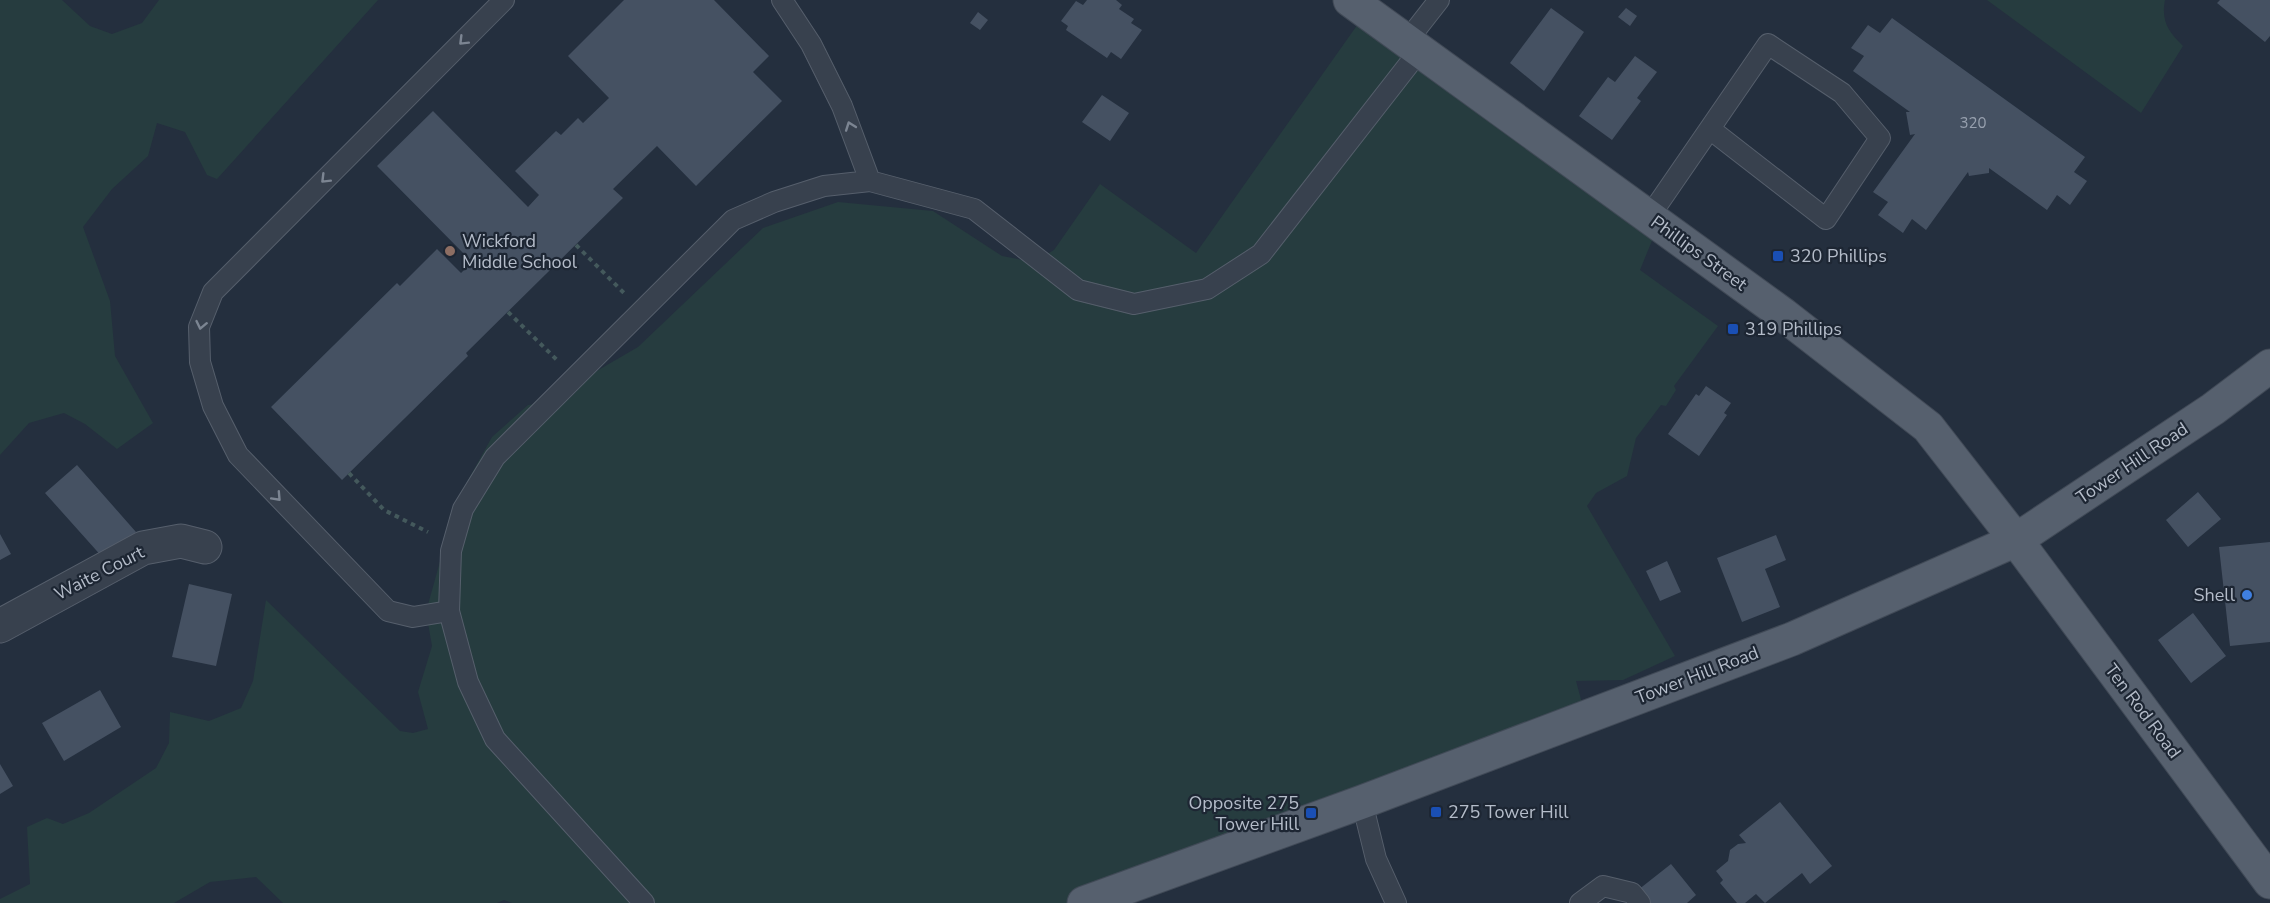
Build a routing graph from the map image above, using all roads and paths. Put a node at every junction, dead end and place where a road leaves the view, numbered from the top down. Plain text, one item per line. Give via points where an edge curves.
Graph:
1 (504, 0) edge
2 (782, 0) edge
3 (1350, 0) edge
4 (1439, 0) edge
5 (1413, 45) junction
6 (1710, 129) junction
7 (870, 181) junction
8 (1649, 217) junction
9 (576, 245) dead end
10 (641, 311) junction
11 (508, 312) dead end
12 (2270, 366) edge
13 (575, 378) junction
14 (349, 474) dead end
15 (2016, 540) junction
16 (453, 544) junction
17 (205, 547) dead end
18 (449, 611) junction
19 (0, 626) edge
20 (1362, 802) junction
21 (2270, 882) edge
22 (644, 903) edge
23 (1084, 903) edge
24 (1396, 903) edge
25 (1580, 903) edge
26 (1640, 903) edge

1 -> 18 lane via 213,292 199,327 200,362 213,406 238,455 388,611 413,617
7 -> 2 lane via 842,106 811,44
3 - 5 main road, Phillips Street
4 - 5 lane
5 - 7 lane via 1261,254 1207,289 1134,304 1078,290 974,209
5 - 8 main road, Phillips Street
6 - 6 lane via 1768,45 1842,93 1880,138 1826,219
6 - 8 lane
7 - 10 lane via 824,186 733,220
8 - 15 main road, Phillips Street via 1784,315 1928,428
9 - 10 path
10 - 13 lane
11 - 13 path
12 - 15 main road, Tower Hill Road via 2213,410
13 - 16 lane via 495,457 463,509
14 - 16 path via 384,510
15 - 20 main road, Tower Hill Road via 1792,639
15 - 21 main road, Ten Rod Road
16 - 18 lane
17 - 19 street, Waite Court via 181,541 143,548
18 - 22 lane via 468,682 495,739
20 - 23 main road, Tower Hill Road
20 - 24 lane via 1376,859
25 - 26 lane via 1603,886 1632,893

